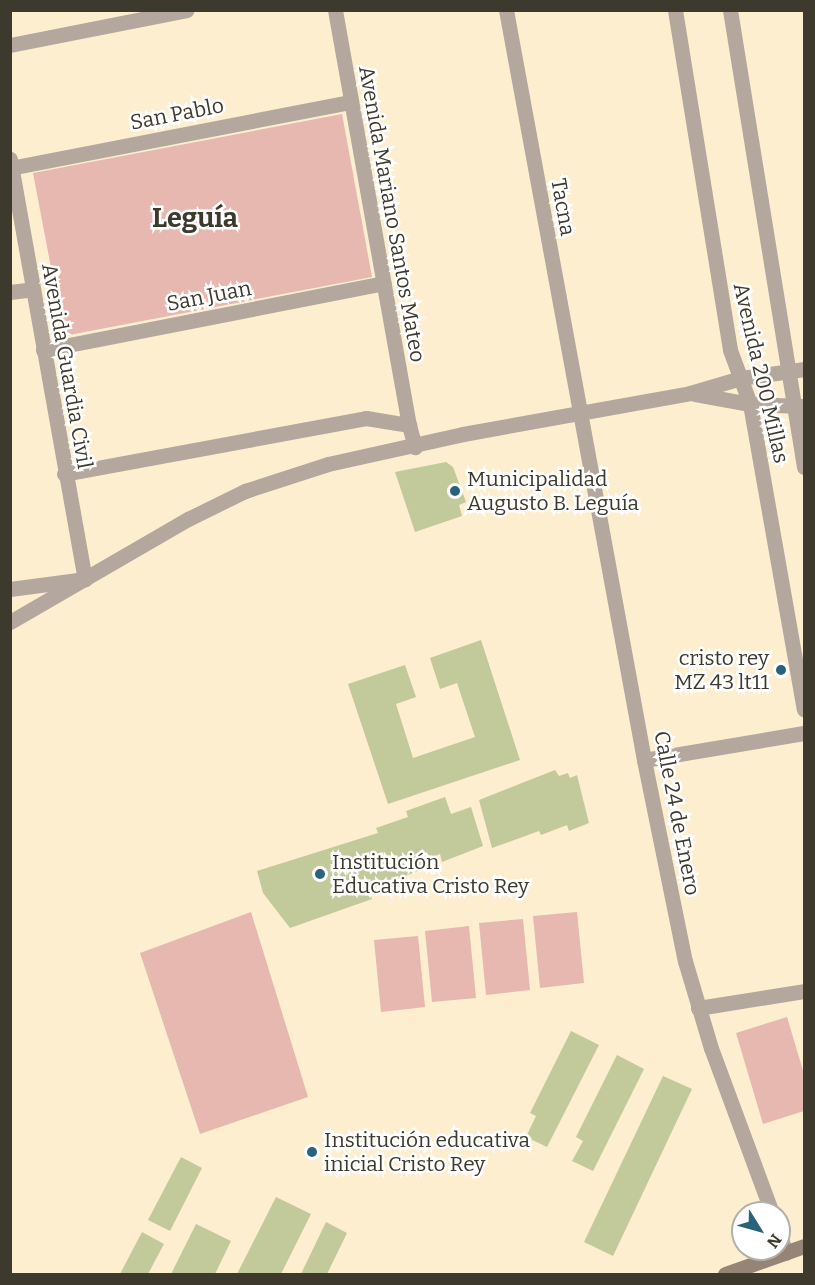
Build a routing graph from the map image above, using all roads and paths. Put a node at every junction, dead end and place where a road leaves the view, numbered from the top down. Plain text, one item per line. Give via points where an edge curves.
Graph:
1 (187, 10) edge
2 (335, 10) edge
3 (506, 10) edge
4 (675, 10) edge
5 (730, 10) edge
6 (10, 45) edge
7 (351, 102) junction
8 (11, 165) edge
9 (383, 283) junction
10 (33, 289) junction
11 (10, 292) edge
12 (43, 350) junction
13 (804, 369) edge
14 (787, 372) junction
15 (741, 378) junction
16 (690, 393) junction
17 (750, 404) junction
18 (799, 407) edge
19 (579, 412) junction
20 (409, 425) junction
21 (415, 447) junction
22 (804, 467) edge
23 (64, 474) junction
24 (85, 579) junction
25 (10, 589) edge
26 (10, 622) edge
27 (804, 709) edge
28 (804, 733) edge
29 (644, 760) junction
30 (804, 991) edge
31 (698, 1008) junction
32 (768, 1201) edge
33 (764, 1261) edge
34 (725, 1275) edge

1 - 6 street
2 - 7 street, Avenida Mariano Santos Mateo
3 - 19 street, Tacna
4 - 15 street, Avenida 200 Millas via 730,350
5 - 14 street, Avenida 200 Millas
7 - 8 street, San Pablo
7 - 9 street, Avenida Mariano Santos Mateo
8 - 10 street, Avenida Guardia Civil
9 - 12 street, San Juan
9 - 20 street, Avenida Mariano Santos Mateo
10 - 11 street
10 - 12 street, Avenida Guardia Civil
12 - 23 street, Avenida Guardia Civil
13 - 14 street
14 - 15 street
14 - 18 street, Avenida 200 Millas
15 - 16 street
15 - 17 street, Avenida 200 Millas
16 - 17 street
16 - 19 street
17 - 18 street
17 - 27 street, Avenida 200 Millas
18 - 22 street, Avenida 200 Millas
19 - 21 street
19 - 29 street, Calle 24 de Enero
20 - 21 street, Avenida Mariano Santos Mateo
20 - 23 street via 366,418
21 - 24 street via 328,464 245,491
23 - 24 street, Avenida Guardia Civil
24 - 25 street
24 - 26 street
28 - 29 street
29 - 31 street, Calle 24 de Enero
30 - 31 street
31 - 32 street, Calle 24 de Enero
33 - 34 main road

